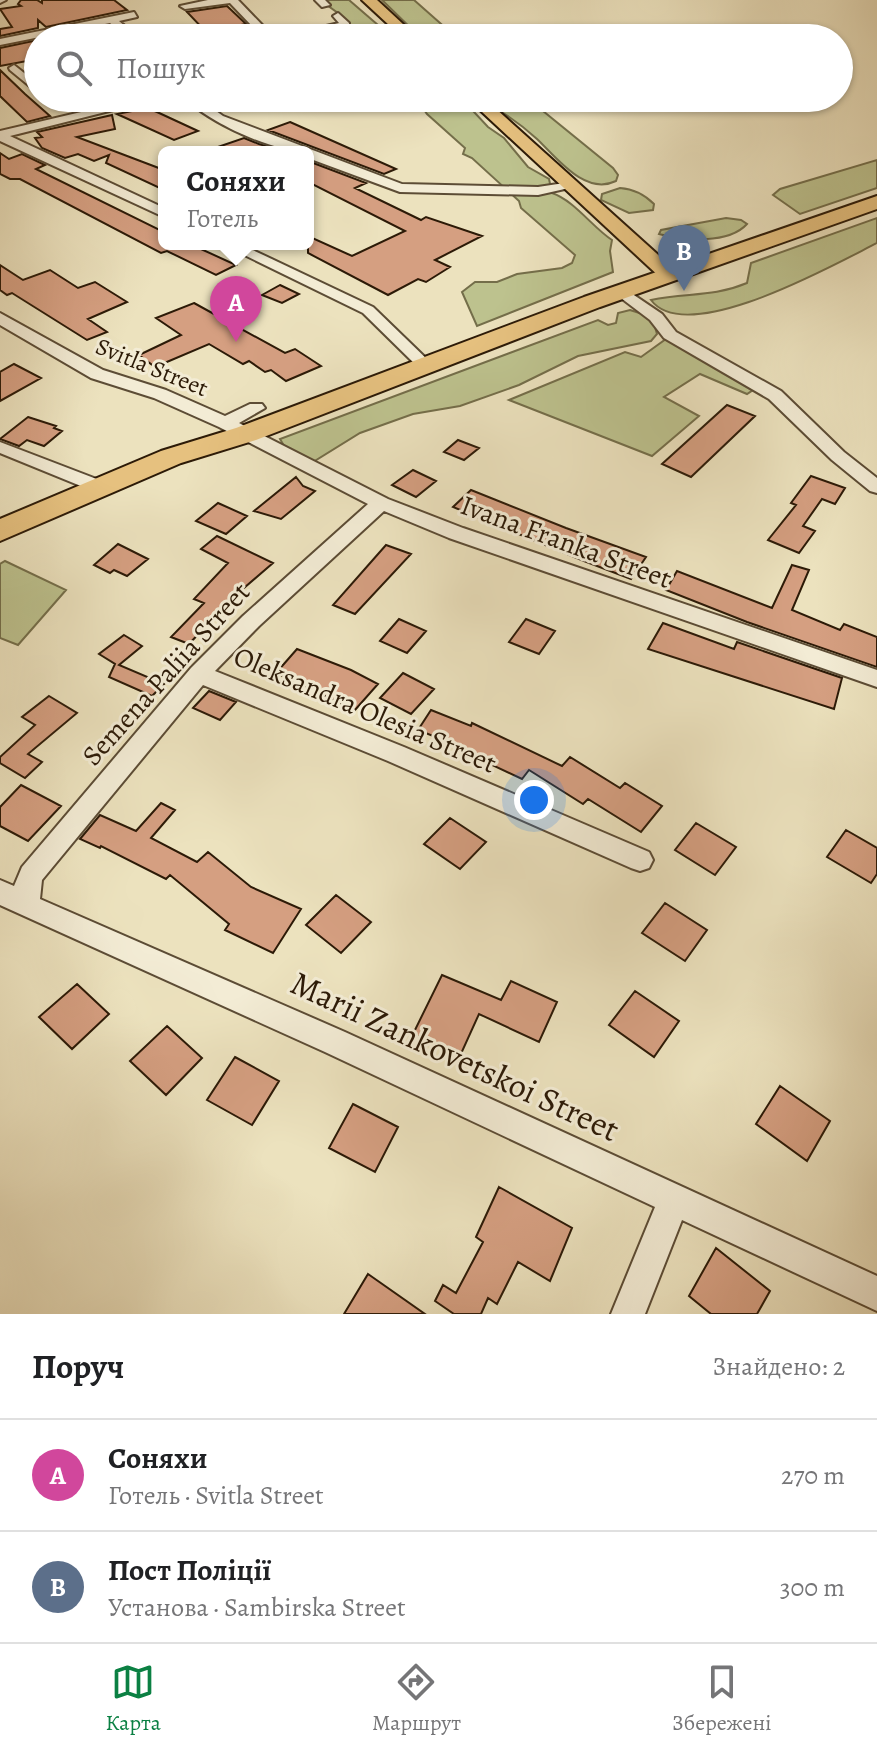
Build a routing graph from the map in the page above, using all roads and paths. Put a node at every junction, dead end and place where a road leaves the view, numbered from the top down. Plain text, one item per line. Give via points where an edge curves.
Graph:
1 (231, 0) edge
2 (369, 0) edge
3 (185, 6) dead end
4 (134, 15) dead end
5 (338, 16) dead end
6 (111, 19) junction
7 (86, 24) edge
8 (117, 24) edge
9 (256, 24) edge
10 (344, 24) edge
11 (396, 24) edge
12 (24, 37) edge
13 (0, 42) edge
14 (14, 68) dead end
15 (24, 77) edge
16 (63, 112) edge
17 (96, 112) edge
18 (210, 112) edge
19 (490, 112) edge
20 (70, 118) junction
21 (0, 136) edge
22 (288, 146) edge
23 (314, 156) edge
24 (571, 186) junction
25 (877, 202) edge
26 (158, 210) edge
27 (242, 250) edge
28 (669, 275) junction
29 (622, 292) junction
30 (0, 318) edge
31 (392, 355) dead end
32 (417, 356) junction
33 (242, 421) junction
34 (0, 447) edge
35 (100, 487) junction
36 (877, 487) edge
37 (381, 503) junction
38 (0, 531) edge
39 (0, 548) edge
40 (199, 674) junction
41 (877, 679) edge
42 (640, 860) dead end
43 (0, 892) edge
44 (27, 906) junction
45 (674, 1199) junction
46 (877, 1294) edge
47 (628, 1314) edge

1 - 3 street
1 - 9 street
2 - 11 main road
4 - 6 street
5 - 10 street
6 - 7 street
6 - 8 street
12 - 13 street
14 - 15 street
16 - 20 street
17 - 20 street
18 - 22 street
19 - 24 main road
20 - 21 street
21 - 26 street
23 - 24 street via 400,188 538,191
24 - 28 main road
25 - 28 highway
27 - 32 street via 368,310
28 - 29 highway
29 - 32 highway
29 - 36 street via 656,317 670,335 775,395
30 - 33 street, Svitla Street via 97,374
31 - 32 street
32 - 33 highway
33 - 35 highway
33 - 37 street, Ivana Franka Street
33 - 39 highway via 182,468
34 - 35 street
35 - 38 highway
37 - 40 street, Semena Paliia Street
37 - 41 street, Ivana Franka Street
40 - 42 street, Oleksandra Olesia Street
40 - 44 street, Semena Paliia Street via 31,875
43 - 44 street, Marii Zankovetskoi Street
44 - 45 street, Marii Zankovetskoi Street
45 - 46 street, Marii Zankovetskoi Street
45 - 47 street

